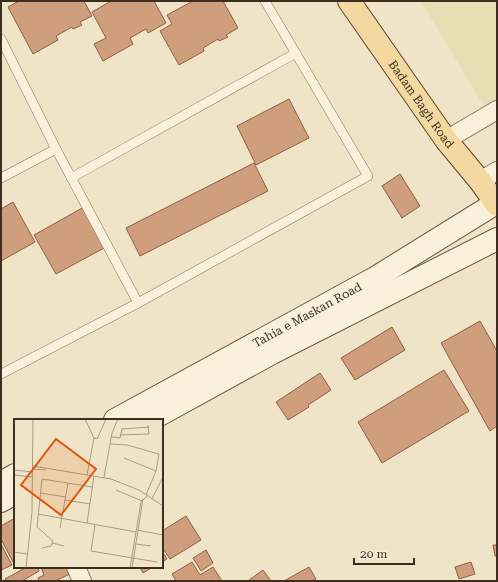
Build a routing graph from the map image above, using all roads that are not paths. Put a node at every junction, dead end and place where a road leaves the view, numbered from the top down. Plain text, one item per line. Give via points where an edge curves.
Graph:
1 (265, 1) edge
2 (350, 1) edge
3 (1, 39) edge
4 (296, 52) junction
5 (497, 110) edge
6 (446, 140) junction
7 (56, 149) junction
8 (488, 176) edge
9 (1, 178) edge
10 (71, 178) junction
11 (496, 204) edge
12 (497, 239) edge
13 (138, 303) junction
14 (1, 374) edge
15 (117, 419) edge
16 (152, 419) edge
17 (14, 476) edge
18 (1, 482) edge
19 (14, 494) edge
20 (1, 501) edge
21 (76, 568) edge
22 (82, 581) edge

1 - 4 lane
2 - 6 main road, Badam Bagh Road
3 - 7 lane
4 - 10 lane
4 - 13 lane via 368,176
5 - 6 street
6 - 8 main road, Badam Bagh Road
7 - 9 lane
7 - 10 lane
8 - 11 main road, Badam Bagh Road
10 - 13 lane
11 - 15 main road, Tahia e Maskan Road via 375,278
12 - 16 main road, Tahia e Maskan Road via 272,353
13 - 14 lane
17 - 18 main road
19 - 20 main road
21 - 22 street

